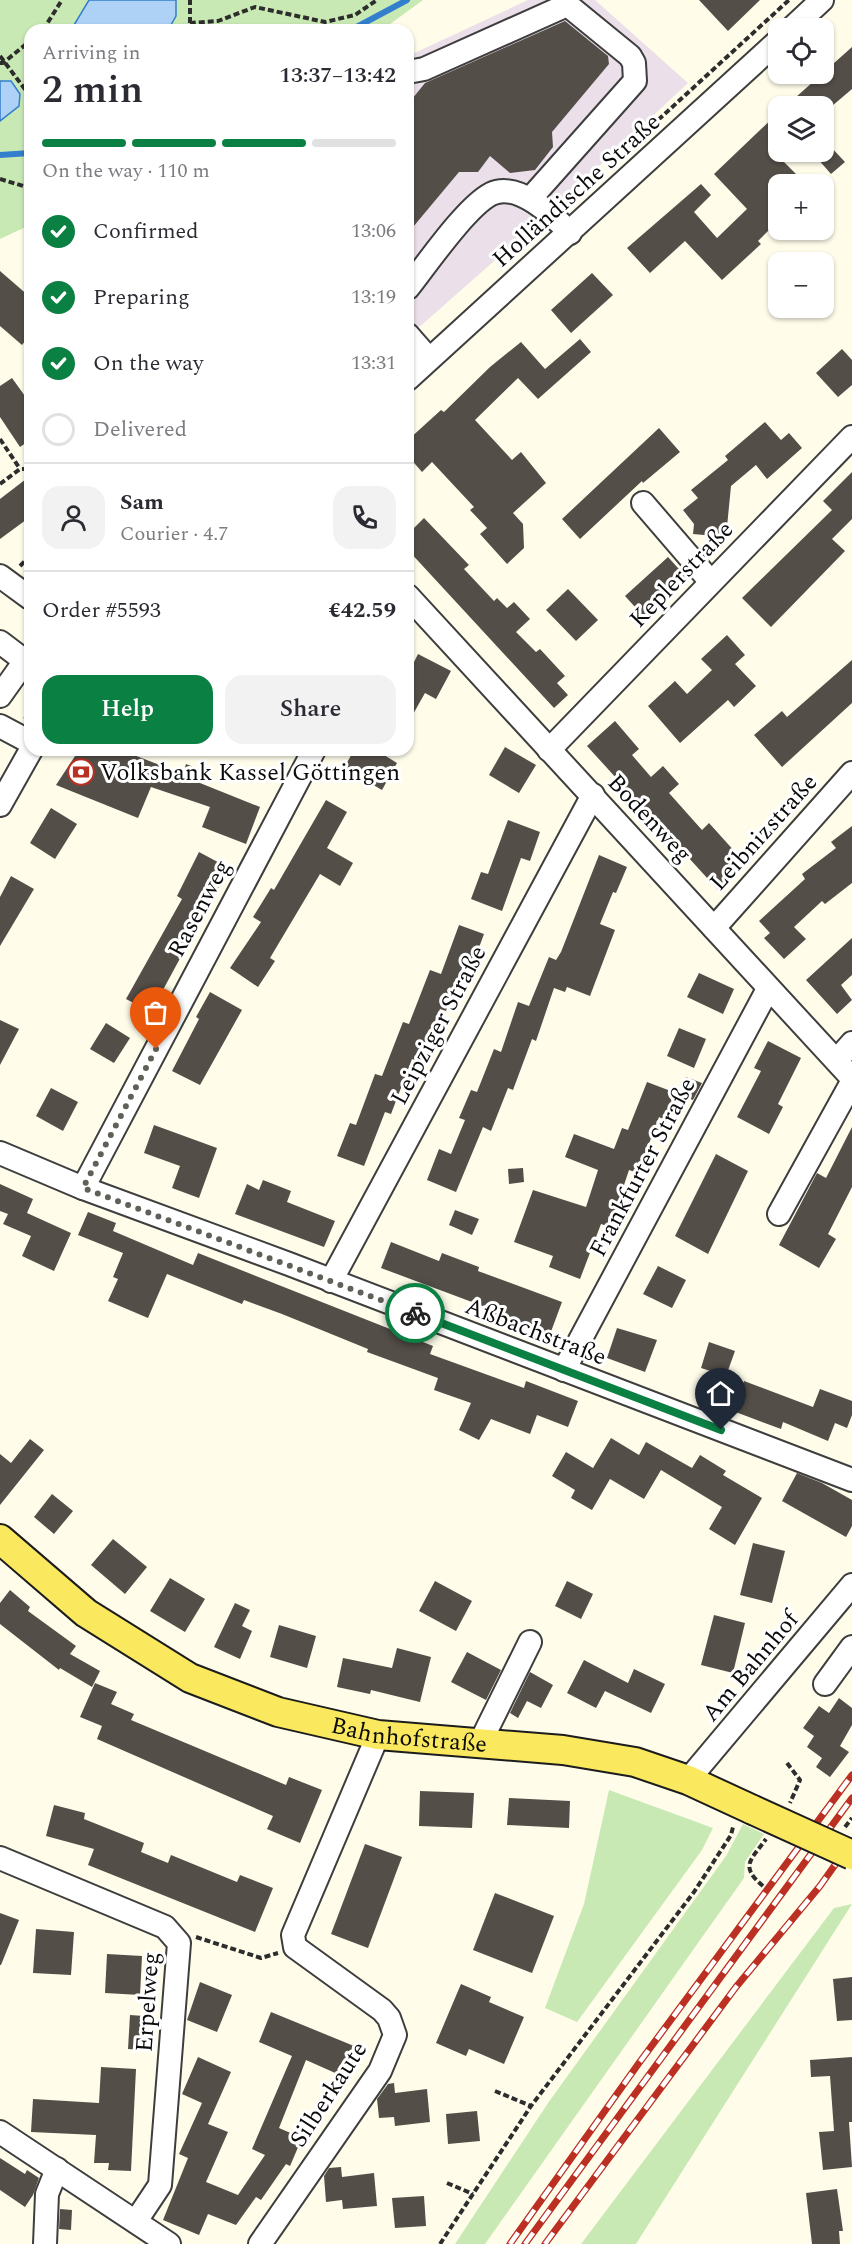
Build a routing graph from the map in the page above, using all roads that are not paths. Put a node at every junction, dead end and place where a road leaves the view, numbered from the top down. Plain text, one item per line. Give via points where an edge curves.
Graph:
1 (822, 0) edge
2 (803, 18) edge
3 (768, 49) edge
4 (414, 71) edge
5 (530, 199) junction
6 (570, 233) junction
7 (414, 281) edge
8 (414, 342) edge
9 (429, 359) junction
10 (414, 373) edge
11 (852, 437) edge
12 (643, 503) dead end
13 (0, 576) edge
14 (711, 582) junction
15 (24, 594) edge
16 (414, 603) edge
17 (0, 642) edge
18 (24, 660) edge
19 (24, 662) edge
20 (0, 696) edge
21 (0, 726) edge
22 (24, 739) edge
23 (549, 750) junction
24 (28, 756) edge
25 (311, 756) edge
26 (852, 772) edge
27 (593, 795) junction
28 (0, 805) edge
29 (714, 928) junction
30 (768, 989) junction
31 (852, 1043) edge
32 (837, 1060) junction
33 (852, 1080) edge
34 (0, 1153) edge
35 (83, 1188) junction
36 (779, 1214) dead end
37 (331, 1281) junction
38 (564, 1370) junction
39 (852, 1480) edge
40 (0, 1539) edge
41 (852, 1585) edge
42 (530, 1642) dead end
43 (852, 1647) edge
44 (825, 1684) dead end
45 (378, 1735) junction
46 (480, 1743) junction
47 (688, 1780) junction
48 (852, 1855) edge
49 (0, 1858) edge
50 (0, 2132) edge
51 (57, 2169) junction
52 (136, 2221) junction
53 (45, 2244) edge
54 (169, 2244) edge
55 (260, 2244) edge

1 - 2 street
3 - 6 street, Holländische Straße
4 - 5 street via 565,6 630,56 634,81
5 - 6 street
5 - 7 street via 501,192 491,194 468,214
6 - 9 street, Holländische Straße
8 - 9 street
9 - 10 street, Holländische Straße
11 - 14 street, Keplerstraße
12 - 14 street
13 - 15 street
14 - 23 street, Keplerstraße
16 - 23 street, Bodenweg
17 - 18 street
19 - 20 street
21 - 22 street
23 - 27 street, Bodenweg
24 - 28 street
25 - 35 street, Rasenweg
26 - 29 street, Leibnizstraße
27 - 29 street, Bodenweg
27 - 37 street, Leipziger Straße
29 - 30 street, Bodenweg
30 - 32 street, Bodenweg
30 - 38 street, Frankfurter Straße
31 - 32 street
32 - 33 street, Bodenweg
33 - 36 street
34 - 35 street, Aßbachstraße
35 - 37 street, Aßbachstraße
37 - 38 street, Aßbachstraße
38 - 39 street, Aßbachstraße
40 - 45 main road, Bahnhofstraße via 86,1613 190,1678 278,1712
41 - 47 street, Am Bahnhof
42 - 46 street
43 - 44 street
45 - 46 main road, Bahnhofstraße
45 - 55 street, Silberkaute via 293,1935 295,1947 382,2010 395,2036 380,2071
46 - 47 main road, Bahnhofstraße via 563,1750 635,1762
47 - 48 main road, Bahnhofstraße, bridge via 743,1818
49 - 52 street, Erpelweg via 165,1927 179,1943 160,2185
50 - 51 street
51 - 52 street
51 - 53 street via 48,2194
52 - 54 street

